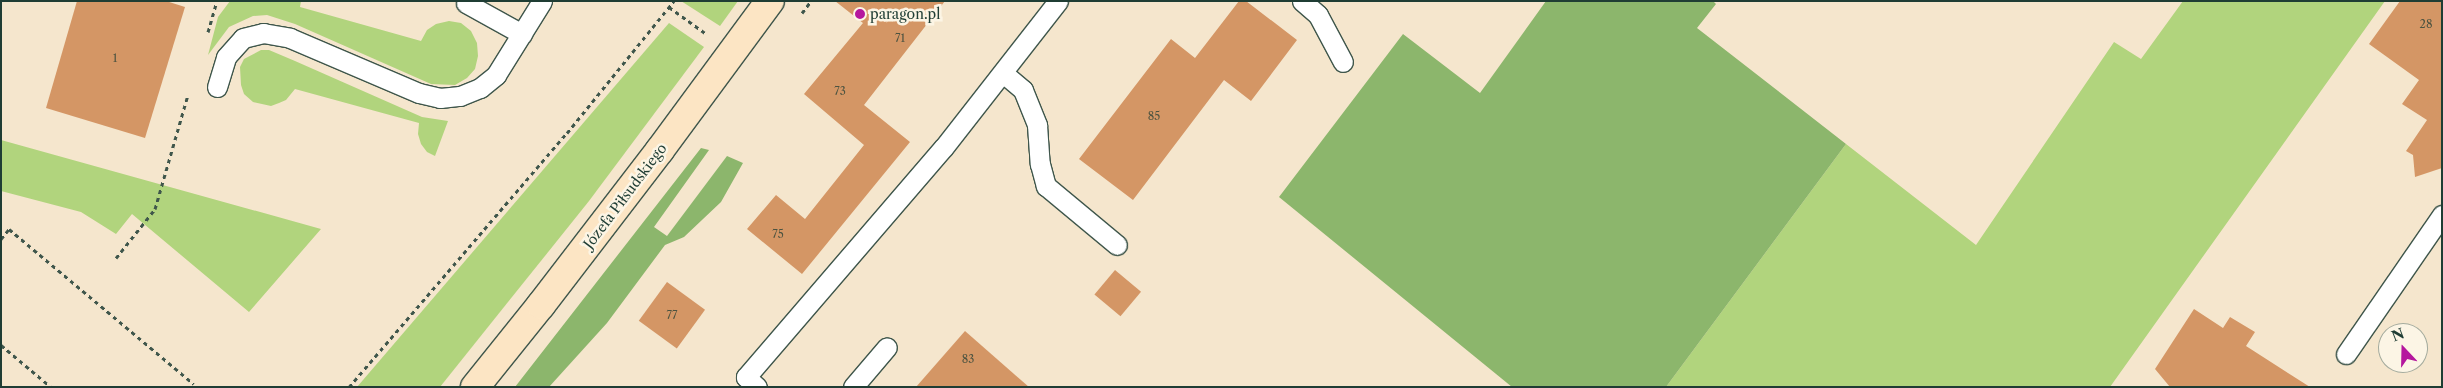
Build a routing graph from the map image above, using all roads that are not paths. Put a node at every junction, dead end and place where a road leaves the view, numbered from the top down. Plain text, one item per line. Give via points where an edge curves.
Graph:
1 (542, 1) edge
2 (770, 1) edge
3 (1058, 1) edge
4 (1302, 1) edge
5 (466, 3) dead end
6 (522, 34) junction
7 (1343, 62) dead end
8 (1003, 73) junction
9 (217, 87) dead end
10 (2442, 215) edge
11 (1117, 245) dead end
12 (887, 347) dead end
13 (2346, 354) dead end
14 (475, 387) edge
15 (756, 387) edge
16 (853, 387) edge

1 - 6 lane
2 - 14 street, Józefa Piłsudskiego via 648,166
3 - 8 lane
4 - 7 lane via 1318,14
5 - 6 lane
6 - 9 lane via 496,75 480,88 460,96 440,98 419,93 290,38 263,33 243,38 226,57
8 - 11 lane via 1023,90 1037,125 1040,164 1046,186
8 - 15 lane via 938,155 746,377
10 - 13 lane
12 - 16 lane

